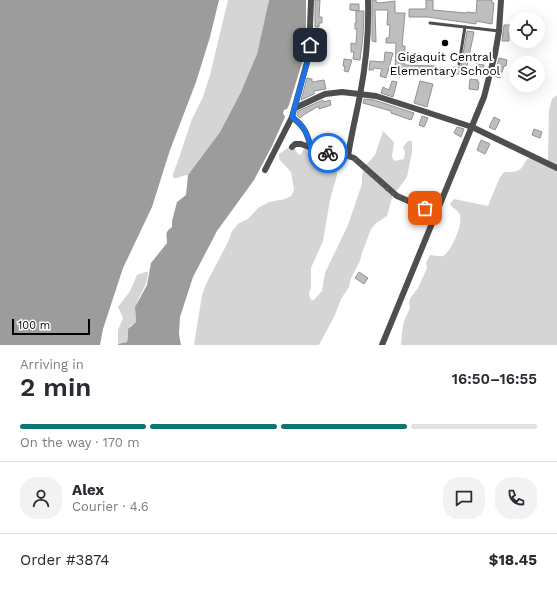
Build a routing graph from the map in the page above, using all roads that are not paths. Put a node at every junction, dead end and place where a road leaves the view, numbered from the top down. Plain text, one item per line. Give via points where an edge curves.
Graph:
1 (311, 0) edge
2 (368, 0) edge
3 (501, 0) edge
4 (430, 22) dead end
5 (465, 27) junction
6 (499, 31) junction
7 (459, 64) dead end
8 (360, 94) junction
9 (295, 108) junction
10 (292, 117) junction
11 (472, 128) junction
12 (292, 147) dead end
13 (311, 148) junction
14 (348, 156) junction
15 (557, 168) edge
16 (266, 170) dead end
17 (436, 213) junction
18 (382, 345) edge

1 - 9 street via 308,58
2 - 8 street via 367,42
3 - 6 street
4 - 5 lane
5 - 6 lane
5 - 7 lane
6 - 11 street via 484,97
8 - 9 street via 325,94
8 - 11 street via 376,96
8 - 14 street
9 - 10 street
10 - 13 street via 304,127
10 - 16 street
11 - 15 street
11 - 17 street
12 - 13 street via 301,144
13 - 14 street
14 - 17 street via 396,196
17 - 18 street

